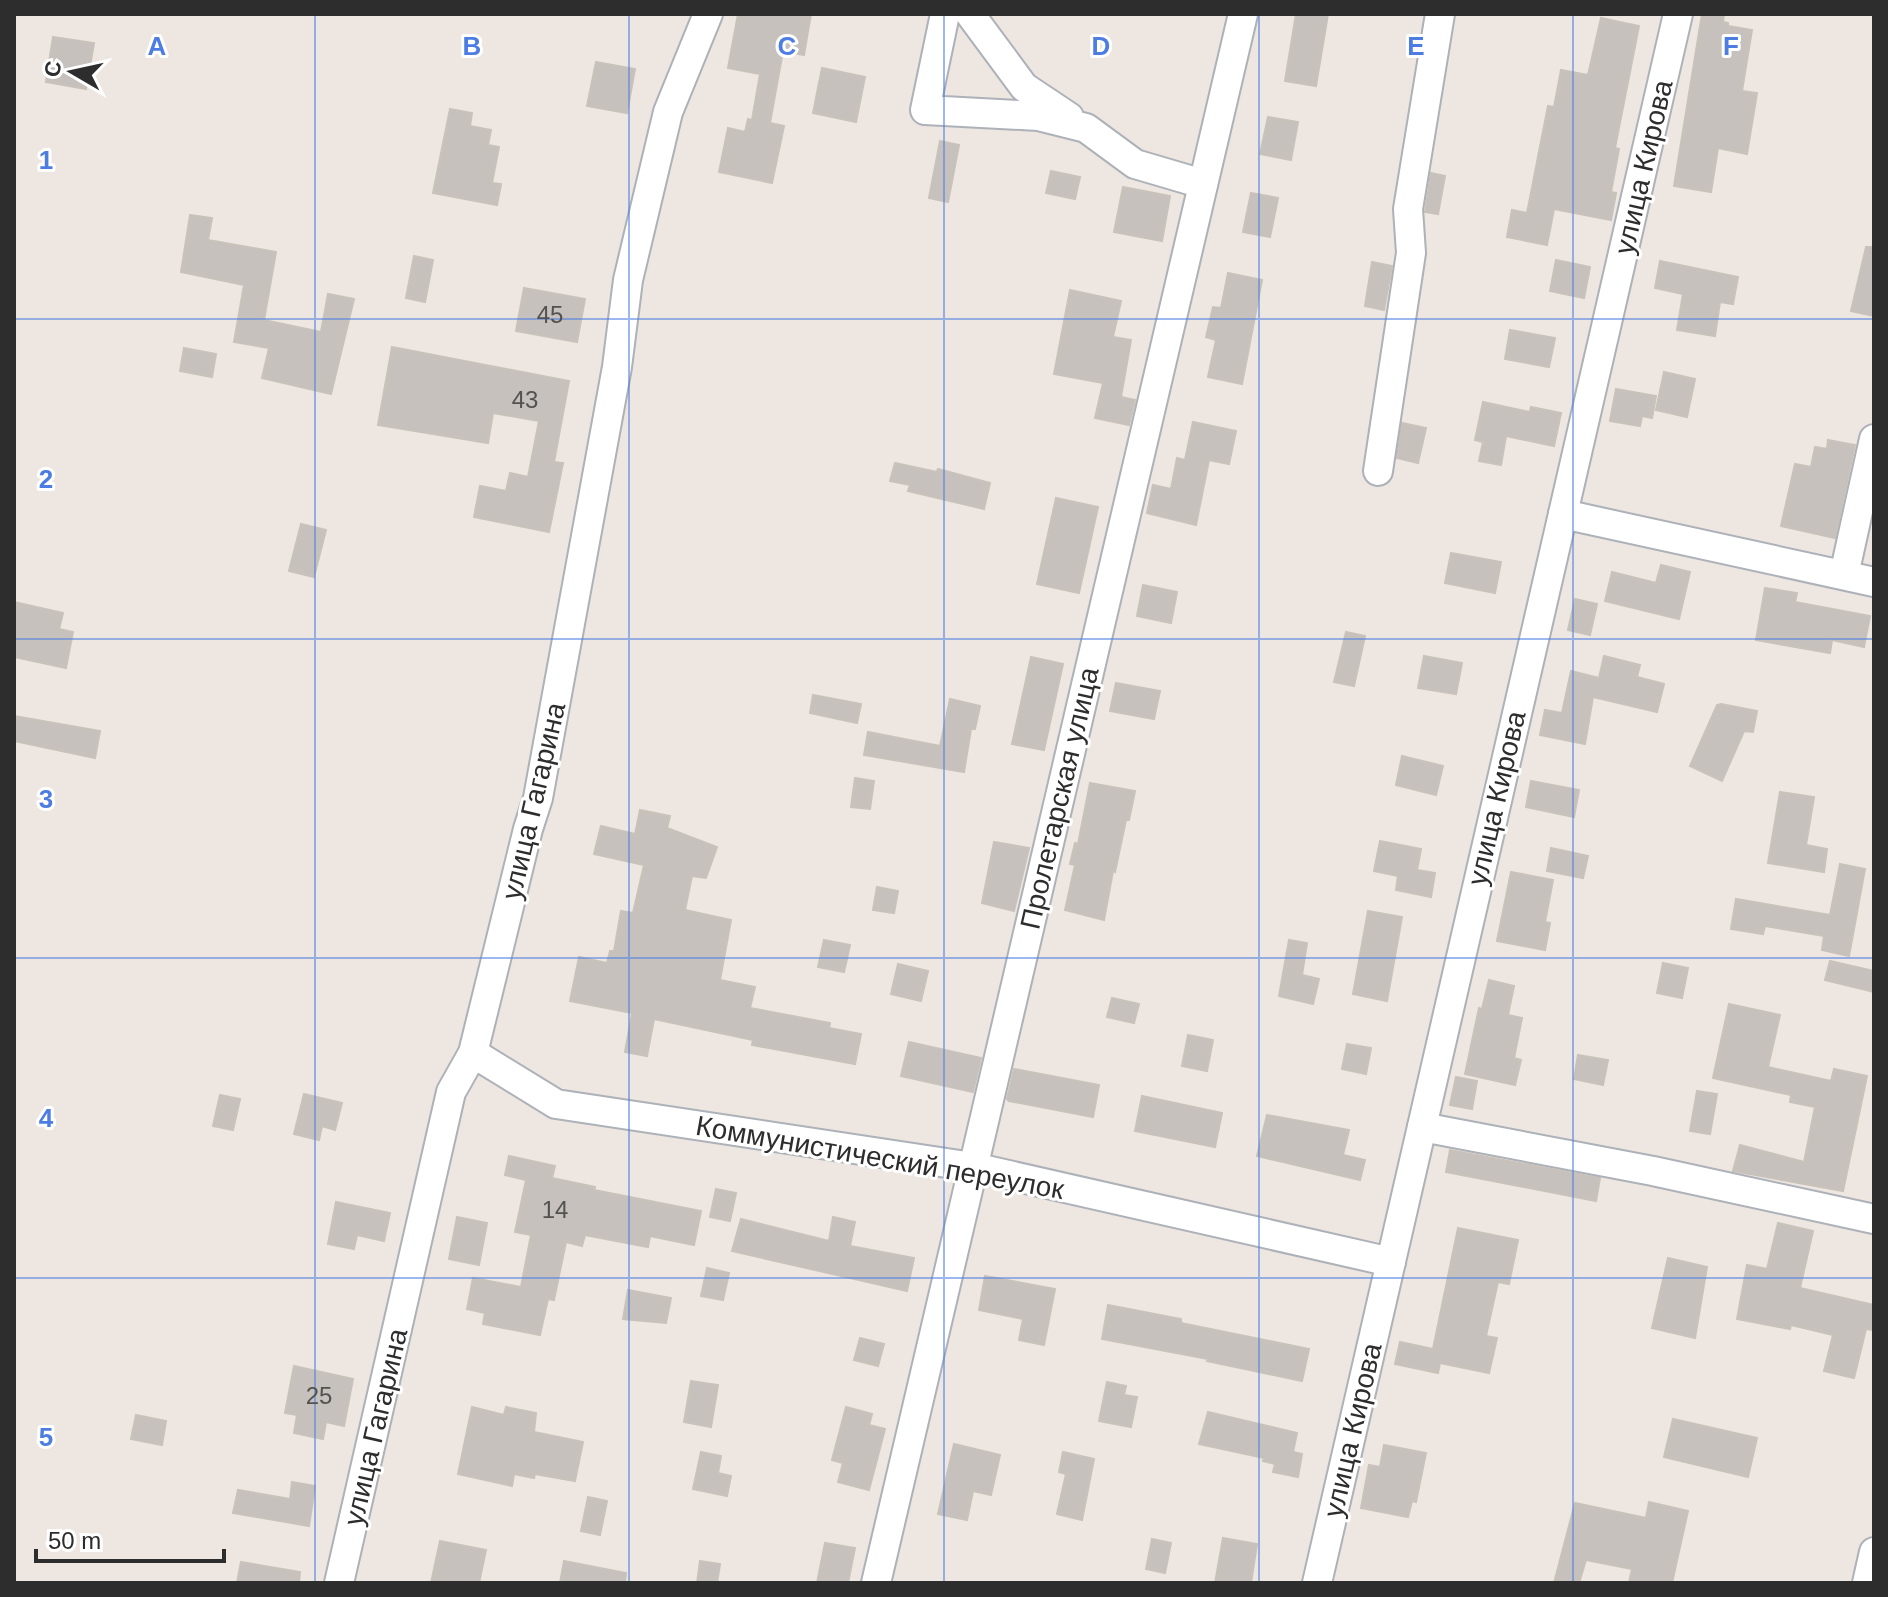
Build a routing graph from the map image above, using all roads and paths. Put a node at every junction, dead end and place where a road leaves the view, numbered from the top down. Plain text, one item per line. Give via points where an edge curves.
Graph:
1 (708, 14) edge
2 (945, 14) edge
3 (970, 14) edge
4 (1243, 14) edge
5 (1440, 14) edge
6 (1678, 14) edge
7 (1086, 128) junction
8 (1203, 184) junction
9 (1874, 439) edge
10 (1378, 471) dead end
11 (1563, 514) junction
12 (1844, 575) junction
13 (1874, 582) edge
14 (473, 1053) junction
15 (1422, 1127) junction
16 (973, 1167) junction
17 (1874, 1219) edge
18 (1391, 1262) junction
19 (1874, 1552) edge
20 (339, 1583) edge
21 (876, 1583) edge
22 (1317, 1583) edge
23 (1867, 1583) edge

1 - 14 street, улица Гагарина via 668,112 628,280 548,751
2 - 7 street via 925,110 1038,116
3 - 7 street via 1024,87
4 - 8 street, Пролетарская улица
5 - 10 street via 1408,209 1411,253
6 - 11 street, улица Кирова
7 - 8 street via 1135,164
8 - 16 street, Пролетарская улица
9 - 12 street
11 - 12 street
11 - 15 street, улица Кирова
12 - 13 street
14 - 16 street, Коммунистический переулок via 556,1104
14 - 20 street, улица Гагарина via 451,1092
15 - 17 street
15 - 18 street, улица Кирова
16 - 18 street, Коммунистический переулок
16 - 21 street, Пролетарская улица
18 - 22 street, улица Кирова
19 - 23 street

